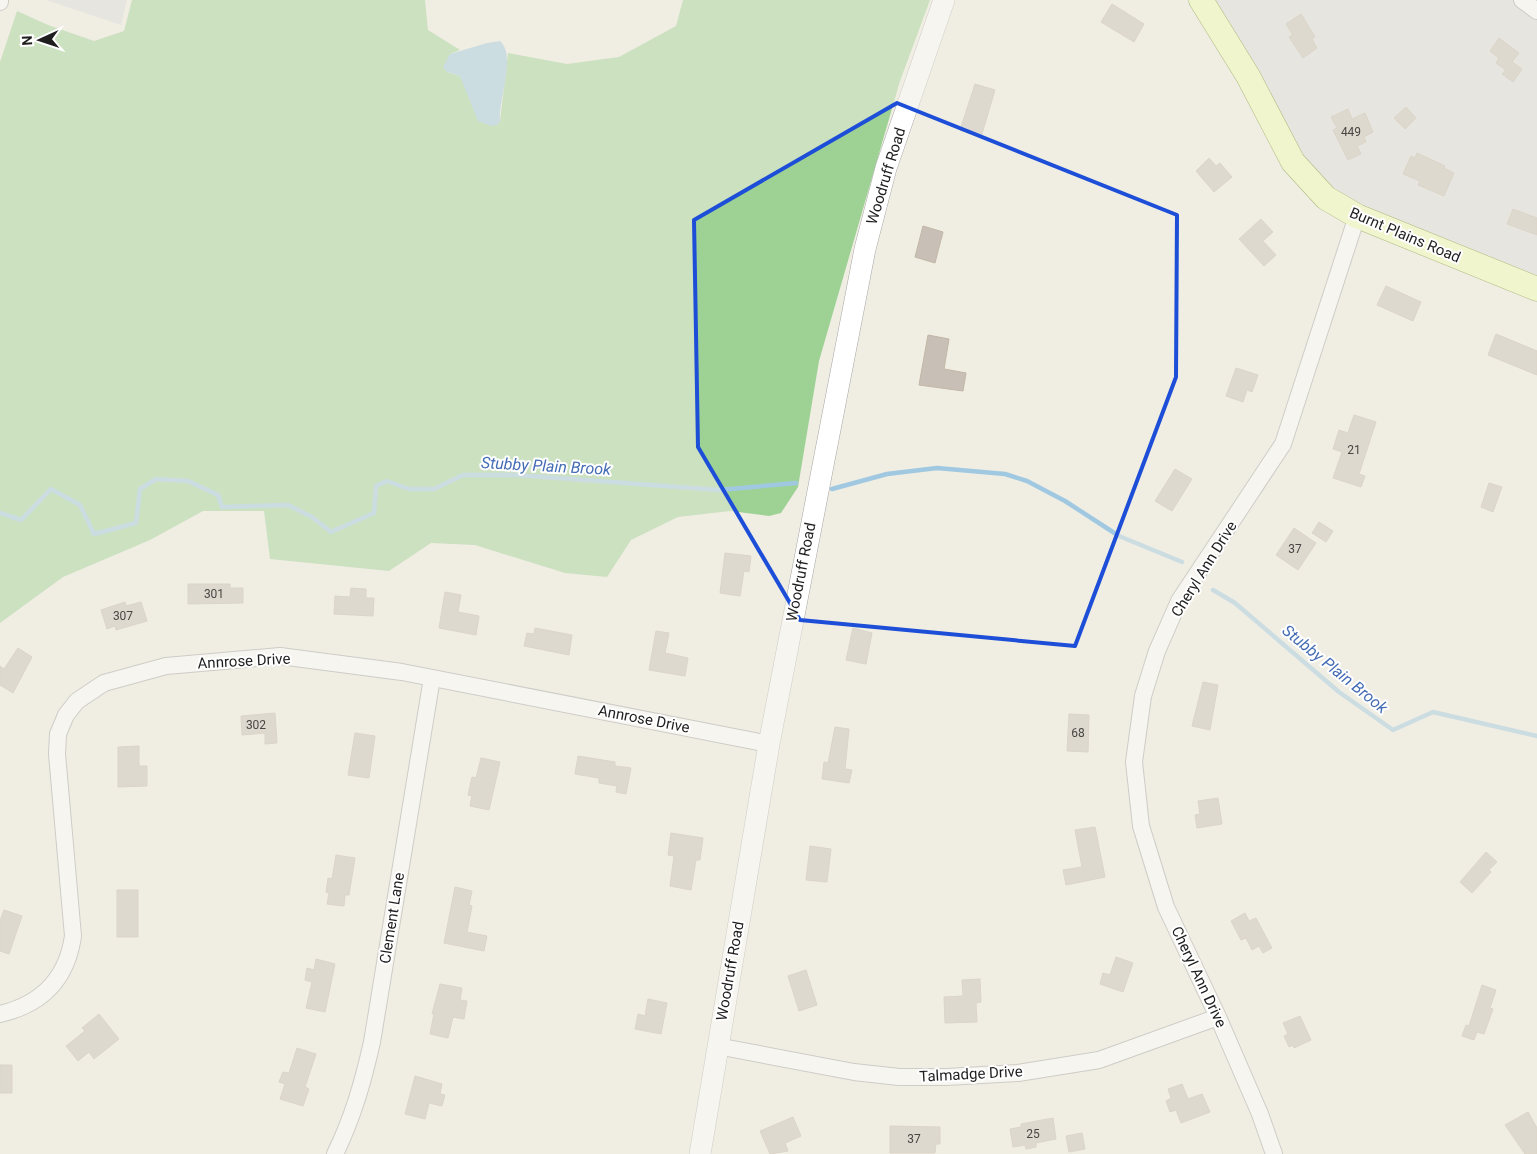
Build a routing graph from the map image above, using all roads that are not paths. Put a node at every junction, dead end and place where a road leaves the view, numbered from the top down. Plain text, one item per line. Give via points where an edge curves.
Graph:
1 (944, 0) edge
2 (1201, 0) edge
3 (1522, 0) edge
4 (1537, 11) edge
5 (1357, 216) junction
6 (1537, 289) edge
7 (432, 678) junction
8 (769, 744) junction
9 (0, 1014) edge
10 (1218, 1016) junction
11 (717, 1046) junction
12 (335, 1154) edge
13 (700, 1154) edge
14 (1274, 1154) edge

1 - 8 street, Woodruff Road via 886,168 865,248
2 - 5 main road, Burnt Plains Road via 1248,76 1293,162 1326,198
3 - 4 street
5 - 6 main road, Burnt Plains Road
5 - 10 street, Cheryl Ann Drive via 1283,444 1179,601 1157,651 1142,704 1134,762 1141,826 1166,907
7 - 8 street, Annrose Drive
7 - 9 street, Annrose Drive via 280,656 166,666 104,683 85,694 66,715 57,744 73,936 71,953 59,979 49,988 24,1005
7 - 12 street, Clement Lane via 372,1042 361,1090
8 - 11 street, Woodruff Road
10 - 11 street, Talmadge Drive via 1099,1060 1018,1073 946,1078 854,1072
10 - 14 street, Cheryl Ann Drive
11 - 13 street, Woodruff Road

